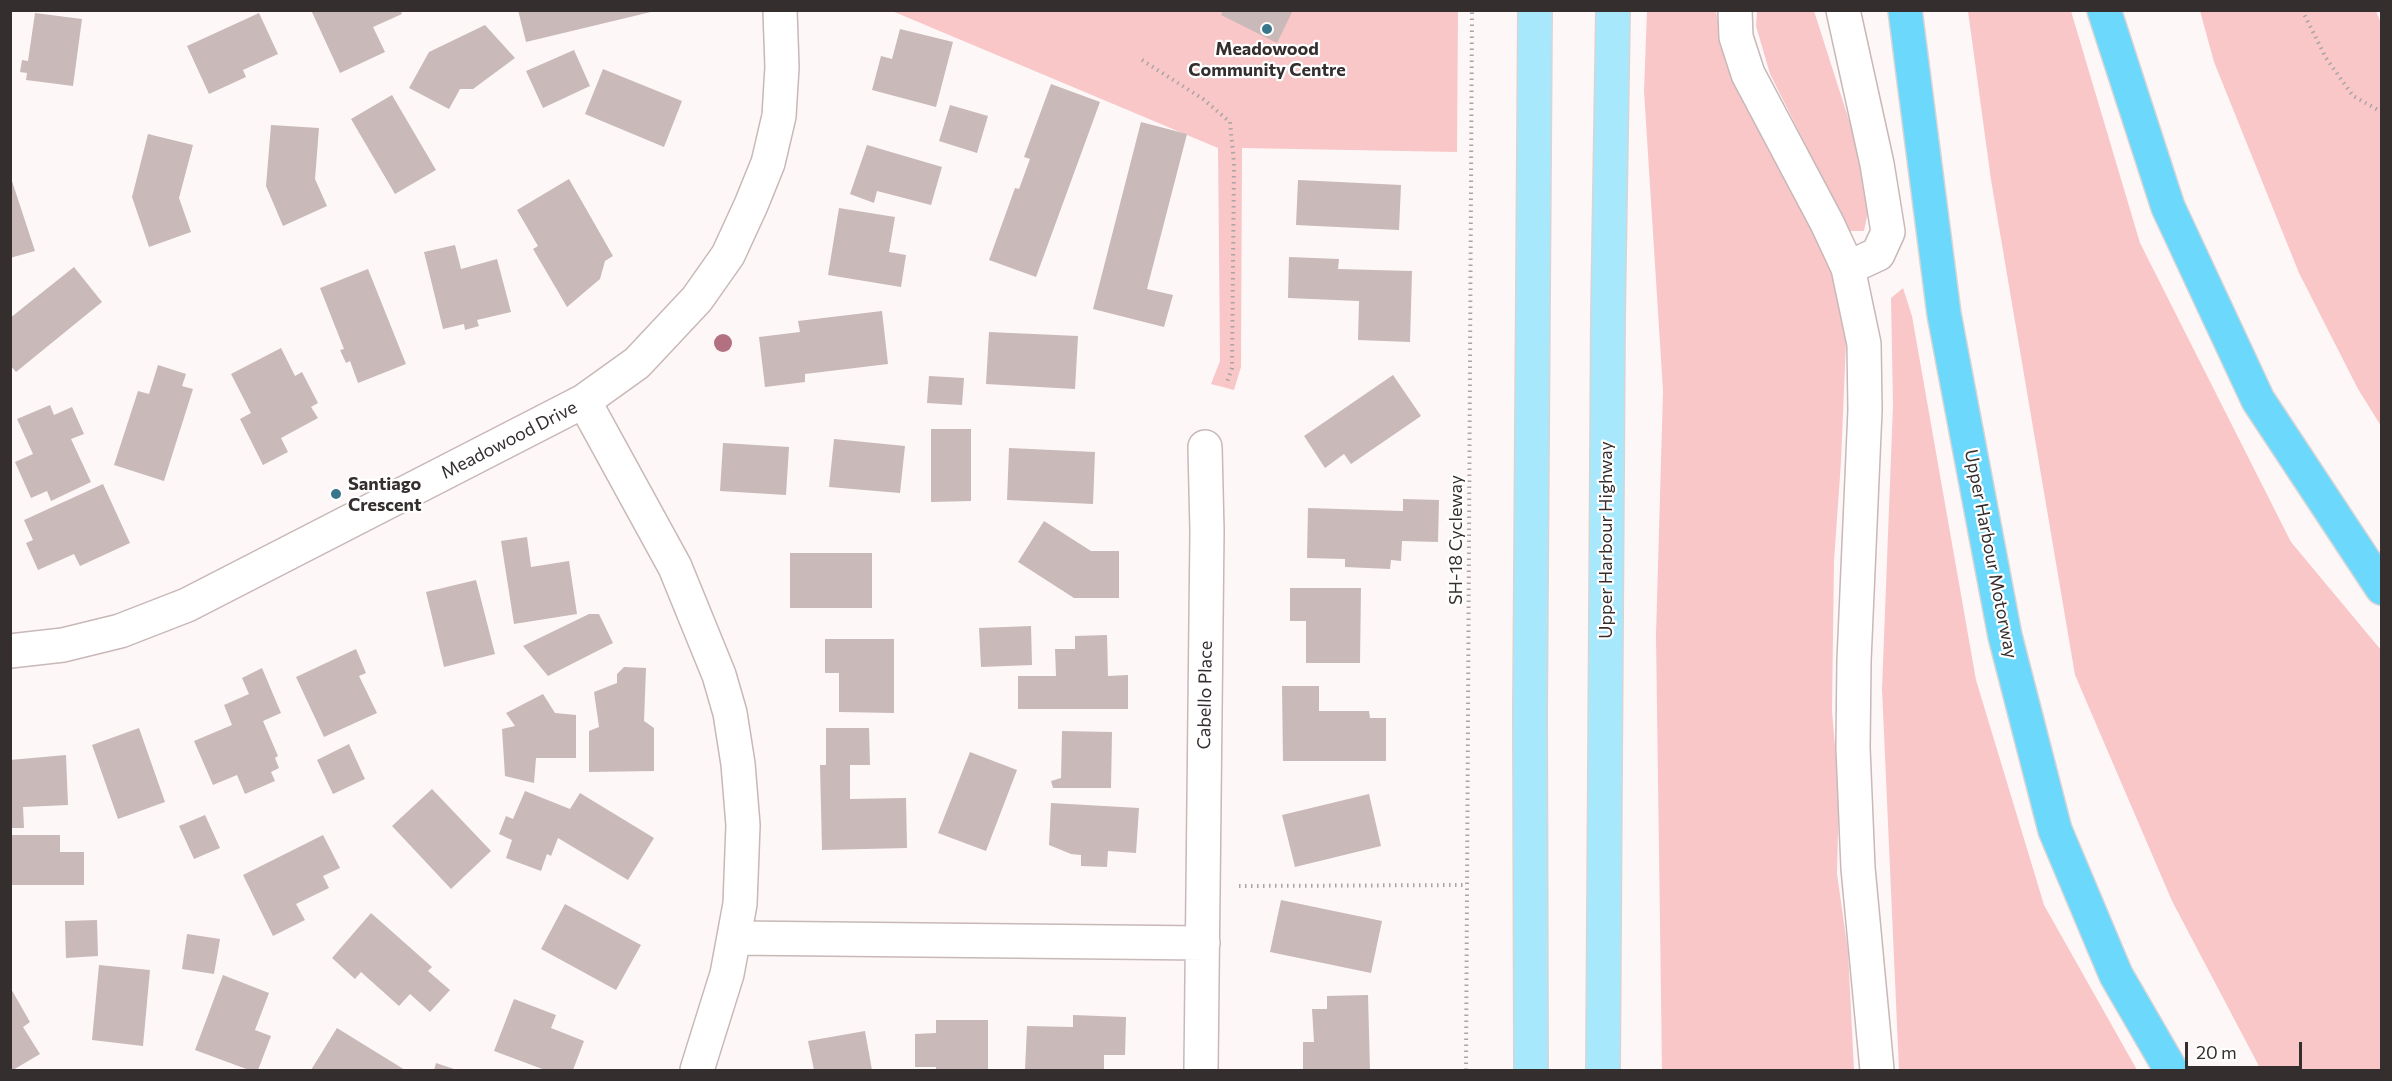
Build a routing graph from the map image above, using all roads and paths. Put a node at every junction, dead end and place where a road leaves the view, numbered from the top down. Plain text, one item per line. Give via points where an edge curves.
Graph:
1 (780, 10) edge
2 (1472, 10) edge
3 (1534, 10) edge
4 (1612, 10) edge
5 (1734, 10) edge
6 (1843, 10) edge
7 (1905, 10) edge
8 (2104, 10) edge
9 (2302, 10) edge
10 (1142, 60) dead end
11 (2382, 112) edge
12 (1848, 268) junction
13 (1226, 385) dead end
14 (584, 401) junction
15 (1205, 447) dead end
16 (2382, 588) edge
17 (10, 651) edge
18 (1467, 885) junction
19 (1238, 886) dead end
20 (736, 938) junction
21 (1203, 943) junction
22 (697, 1071) edge
23 (1201, 1071) edge
24 (1466, 1071) edge
25 (1531, 1071) edge
26 (1603, 1071) edge
27 (1877, 1071) edge
28 (2171, 1071) edge

1 - 14 street, Meadowood Drive via 779,116 768,163 728,255 698,299 668,332 637,363
2 - 18 path, SH-18 Cycleway
3 - 25 main road
4 - 26 main road, Upper Harbour Highway
5 - 12 street via 1744,66
6 - 12 street via 1888,232 1878,254
7 - 28 highway, Upper Harbour Motorway via 1944,314 2008,648 2055,830 2116,975
8 - 16 highway via 2168,207 2258,400
9 - 11 path via 2326,58 2353,96
10 - 13 path via 1203,99 1230,122 1234,163 1232,368
12 - 27 street via 1860,316 1865,373 1853,748 1858,868
14 - 17 street, Meadowood Drive via 187,605 120,631 63,645
14 - 20 street via 675,567 722,684 738,764 743,825 743,875
15 - 21 street, Cabello Place via 1208,531
18 - 19 path
18 - 24 path, SH-18 Cycleway
20 - 21 street
20 - 22 street
21 - 23 street, Cabello Place

